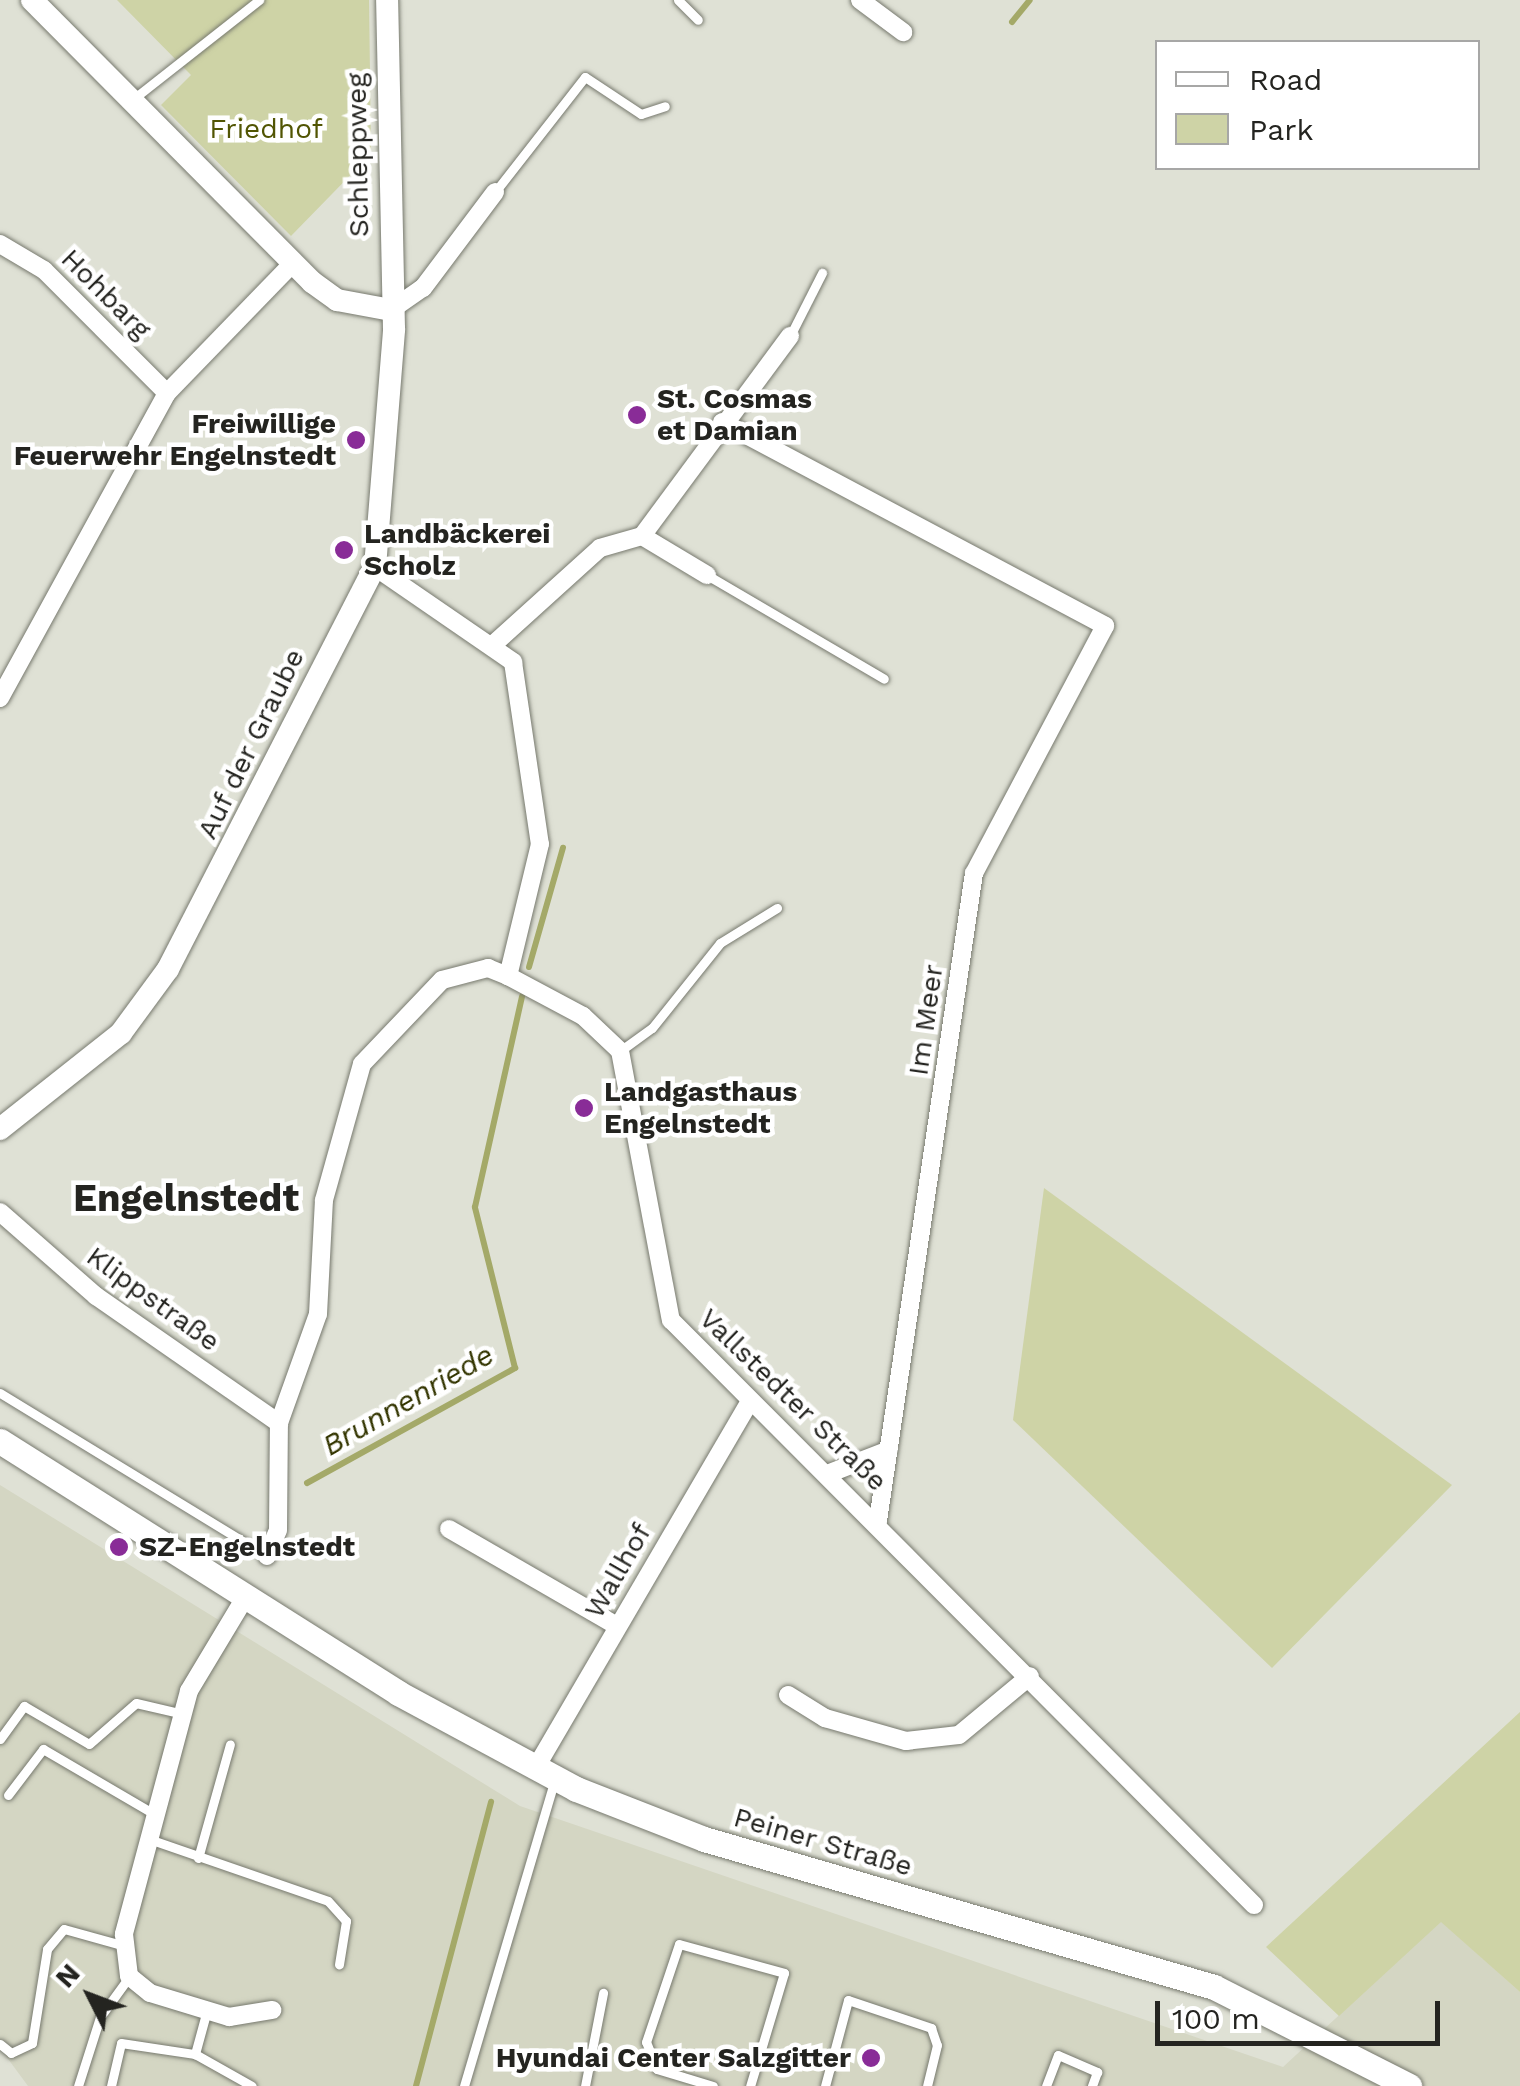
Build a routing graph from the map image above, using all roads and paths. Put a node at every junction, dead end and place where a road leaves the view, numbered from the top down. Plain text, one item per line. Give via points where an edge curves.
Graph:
1 (32, 0) edge
2 (260, 0) edge
3 (387, 0) edge
4 (678, 0) edge
5 (860, 0) edge
6 (698, 20) dead end
7 (903, 32) dead end
8 (130, 102) junction
9 (666, 106) dead end
10 (496, 192) joint
11 (0, 244) edge
12 (292, 264) junction
13 (822, 274) dead end
14 (390, 310) junction
15 (790, 336) joint
16 (167, 393) junction
17 (722, 422) junction
18 (642, 536) junction
19 (375, 566) junction
20 (707, 574) joint
21 (496, 642) junction
22 (7, 670) edge
23 (884, 679) dead end
24 (0, 698) edge
25 (777, 908) dead end
26 (508, 976) junction
27 (620, 1052) junction
28 (0, 1129) edge
29 (0, 1212) edge
30 (0, 1393) edge
31 (750, 1401) junction
32 (279, 1423) junction
33 (0, 1441) edge
34 (889, 1450) junction
35 (830, 1473) junction
36 (878, 1521) junction
37 (449, 1529) dead end
38 (267, 1556) joint
39 (246, 1596) junction
40 (617, 1626) junction
41 (1030, 1676) junction
42 (788, 1696) dead end
43 (183, 1714) junction
44 (0, 1739) edge
45 (230, 1744) dead end
46 (545, 1774) junction
47 (8, 1794) dead end
48 (156, 1815) junction
49 (149, 1839) junction
50 (198, 1858) junction
51 (1254, 1905) dead end
52 (125, 1946) junction
53 (340, 1964) dead end
54 (130, 1976) junction
55 (603, 1993) dead end
56 (207, 2010) junction
57 (272, 2010) dead end
58 (0, 2044) edge
59 (195, 2054) junction
60 (78, 2086) edge
61 (111, 2086) edge
62 (252, 2086) edge
63 (464, 2086) edge
64 (585, 2086) edge
65 (714, 2086) edge
66 (750, 2086) edge
67 (825, 2086) edge
68 (927, 2086) edge
69 (1046, 2086) edge
70 (1092, 2086) edge
71 (1409, 2086) edge

1 - 8 street
2 - 8 lane
3 - 14 street, Schleppweg
4 - 6 lane
5 - 7 street
8 - 12 street
9 - 10 lane via 641,114 585,77
10 - 14 street via 423,288
11 - 16 street, Hohbarg via 44,270
12 - 14 street via 337,300
12 - 16 street
13 - 15 lane
14 - 19 street, Auf der Graube
15 - 17 street via 765,380
16 - 22 street
17 - 18 street
17 - 34 street, Im Meer via 1105,626 974,873
18 - 20 street
18 - 21 street via 600,548
19 - 21 street
19 - 28 street, Auf der Graube via 168,969 121,1033
20 - 23 lane
21 - 26 street via 513,662 540,844
22 - 24 street
25 - 27 lane via 720,942 652,1028
26 - 27 street via 583,1016
26 - 32 street via 468,970 442,980 362,1064 324,1200 318,1314
27 - 31 street, Vallstedter Straße via 664,1306
29 - 32 street, Klippstraße via 96,1296
30 - 38 lane
31 - 35 street, Vallstedter Straße
31 - 40 street, Wallhof
32 - 38 street via 278,1530
33 - 39 main road, Peiner Straße
34 - 35 street
34 - 36 street, Im Meer
35 - 36 street, Vallstedter Straße
36 - 41 street, Vallstedter Straße
37 - 40 street
39 - 43 street via 197,1670
39 - 46 main road, Peiner Straße
40 - 46 street, Wallhof
41 - 42 street via 959,1735 906,1741 825,1718
41 - 51 street, Vallstedter Straße
43 - 44 lane via 136,1703 89,1744 24,1706
43 - 48 street
45 - 50 lane
46 - 63 lane
46 - 71 main road, Peiner Straße via 704,1839 1214,1986
47 - 48 lane via 43,1749
48 - 49 street
49 - 50 lane
49 - 52 street
50 - 53 lane via 342,1911
52 - 54 street
52 - 58 lane via 64,1929 47,1950 32,2044 11,2054
54 - 56 street via 150,1993
54 - 60 lane via 100,2018
55 - 64 lane
56 - 57 street
56 - 59 lane
59 - 61 lane via 122,2043
59 - 62 lane
65 - 66 lane via 657,2069 646,2042 679,1944 784,1973
67 - 68 lane via 848,2000 930,2028 937,2045
69 - 70 lane via 1058,2055 1097,2072

